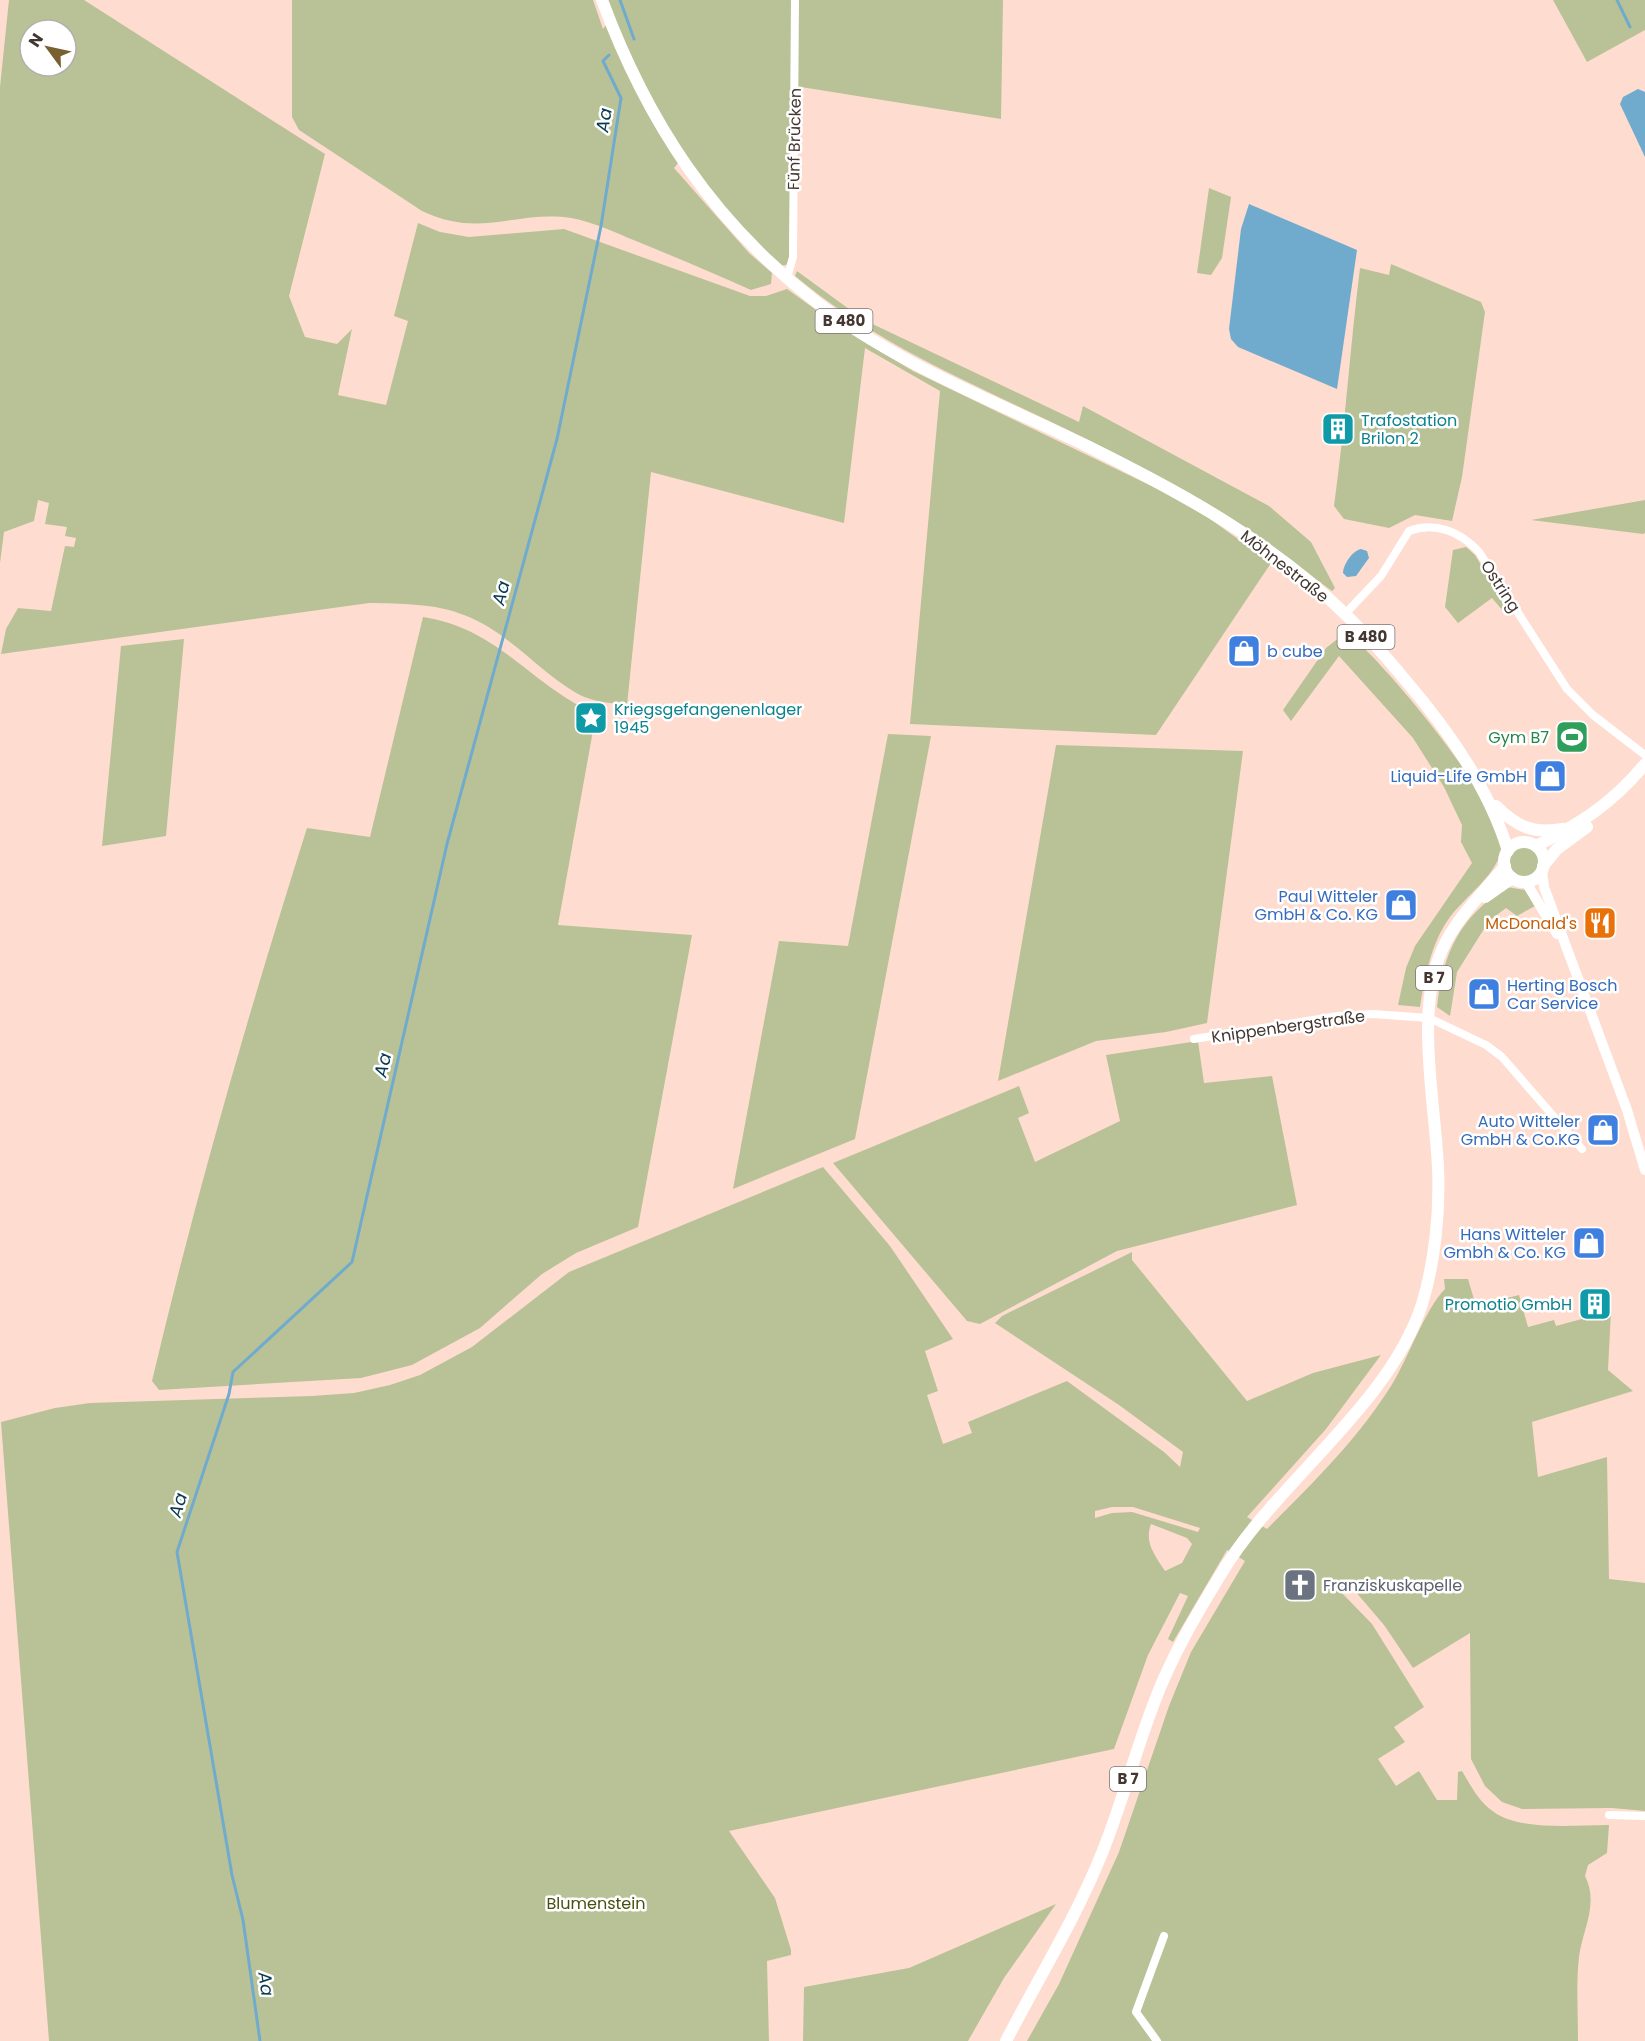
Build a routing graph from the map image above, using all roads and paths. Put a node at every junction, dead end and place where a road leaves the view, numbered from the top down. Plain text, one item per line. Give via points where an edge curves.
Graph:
1 (602, 0) edge
2 (795, 0) edge
3 (787, 278) junction
4 (1345, 614) junction
5 (1645, 755) edge
6 (1645, 764) edge
7 (1489, 800) junction
8 (1606, 806) junction
9 (1498, 818) junction
10 (1573, 827) junction
11 (1529, 845) junction
12 (1508, 851) junction
13 (1504, 866) junction
14 (1543, 868) junction
15 (1512, 878) junction
16 (1526, 882) junction
17 (1474, 904) junction
18 (1565, 947) junction
19 (1429, 1018) junction
20 (1194, 1039) dead end
21 (1582, 1149) dead end
22 (1645, 1170) edge
23 (1609, 1815) dead end
24 (1645, 1816) edge
25 (1164, 1936) dead end
26 (1006, 2041) edge
27 (1157, 2041) edge

1 - 3 main road, B 480 via 640,92 675,152 730,222
2 - 3 street, Fünf Brücken via 793,257
3 - 4 main road, Möhnestraße / B 480 via 854,328 906,359 1087,446 1207,510 1299,575
4 - 5 street, Ostring via 1380,576 1409,531 1428,527 1454,532 1479,552 1567,689 1593,715
4 - 7 main road, Möhnestraße / B 480 via 1418,695
6 - 8 main road
7 - 9 main road, B 480
7 - 10 main road via 1526,829
8 - 10 main road
8 - 14 main road via 1593,822 1557,849
9 - 11 main road, B 480
9 - 12 main road, B 480
10 - 11 main road
11 - 12 main road via 1515,845
11 - 14 main road via 1541,853
12 - 13 main road, B 7
13 - 15 main road
13 - 17 main road, B 7
14 - 16 main road via 1536,878
14 - 18 street via 1544,887
15 - 16 main road
15 - 17 main road, B 7
16 - 18 street
17 - 19 main road, B 7 via 1451,933 1437,961
18 - 22 street via 1628,1110
19 - 20 street, Knippenbergstraße via 1354,1014
19 - 21 street, Knippenbergstraße via 1502,1057
19 - 26 main road, B 7 via 1439,1170 1432,1258 1422,1306 1380,1380 1250,1533 1224,1568 1181,1642 1155,1701 1102,1852
23 - 24 street
25 - 27 street via 1136,2012

